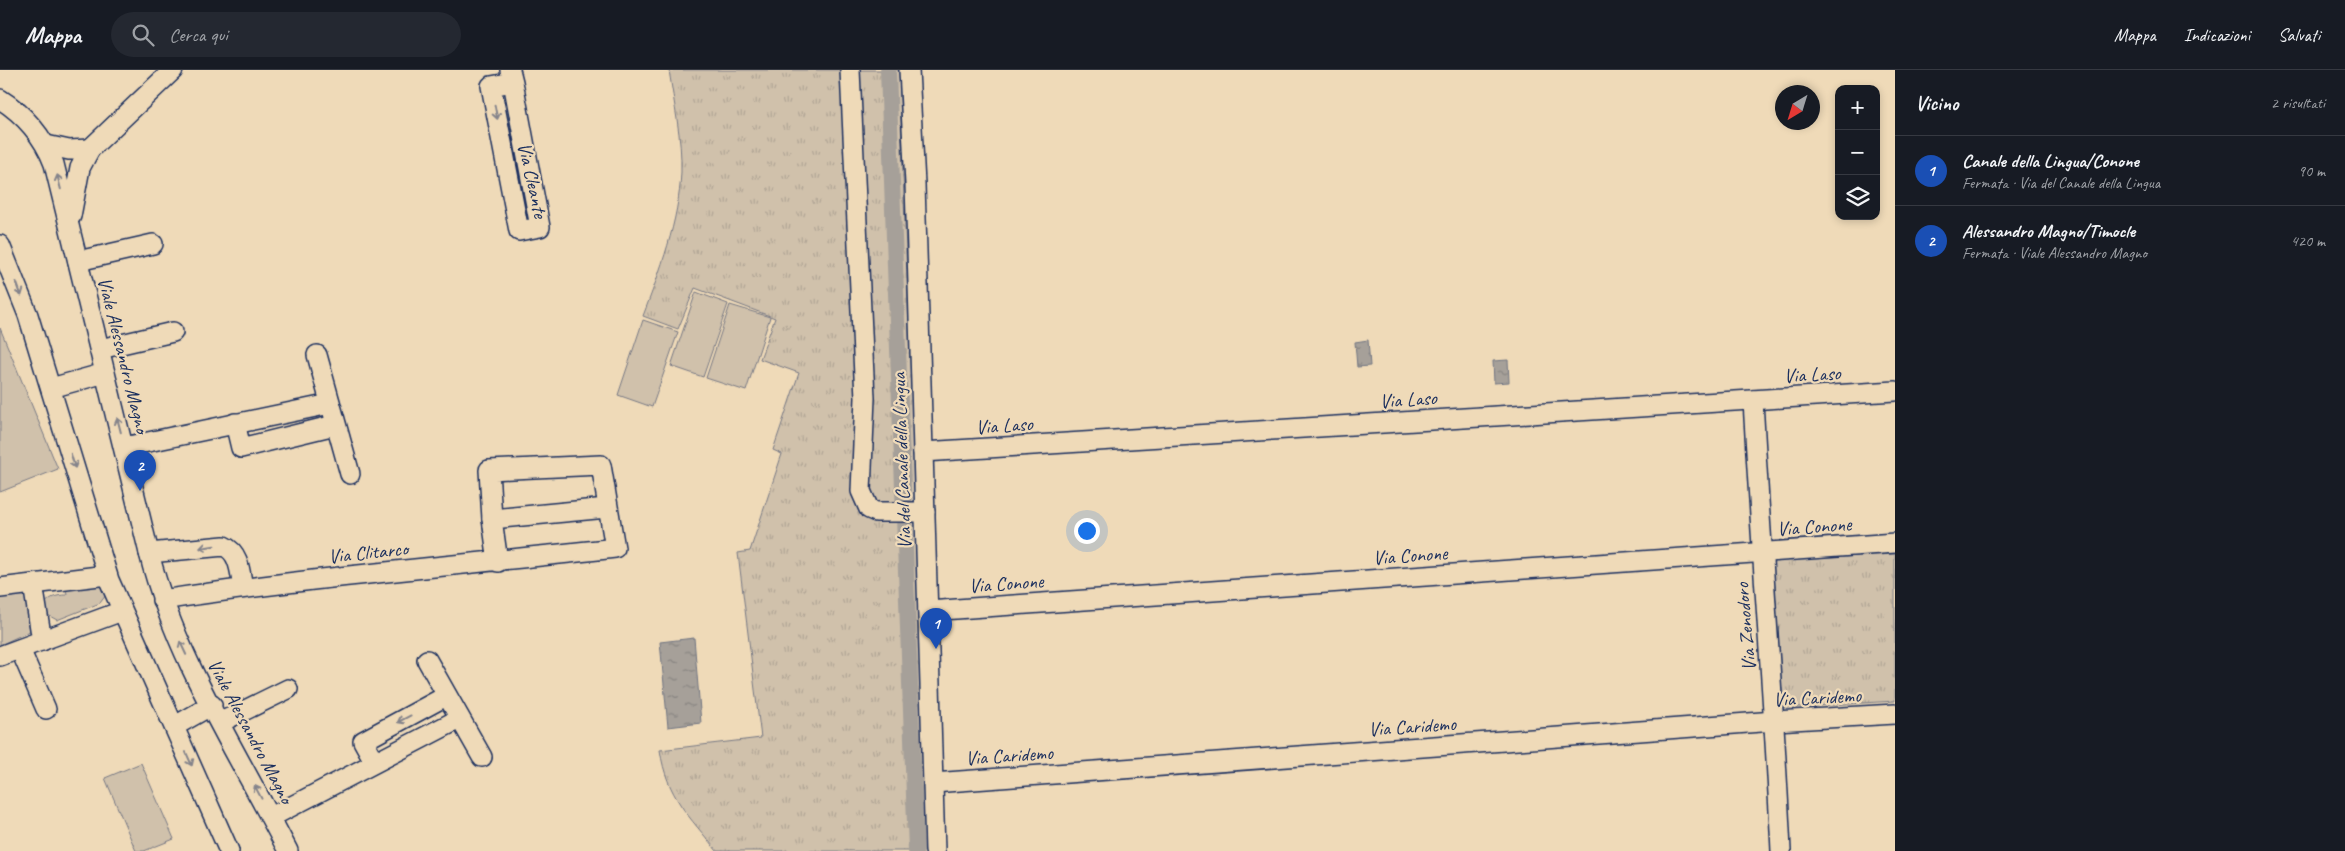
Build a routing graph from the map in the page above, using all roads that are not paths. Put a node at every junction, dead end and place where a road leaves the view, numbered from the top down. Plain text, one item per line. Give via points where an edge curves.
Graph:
1 (173, 70) edge
2 (850, 70) edge
3 (909, 70) edge
4 (511, 76) edge
5 (0, 99) edge
6 (46, 145) junction
7 (90, 149) junction
8 (69, 225) junction
9 (153, 244) dead end
10 (0, 245) edge
11 (78, 261) junction
12 (173, 332) dead end
13 (100, 350) junction
14 (318, 355) dead end
15 (105, 373) junction
16 (51, 388) junction
17 (1895, 391) edge
18 (1753, 400) junction
19 (330, 404) junction
20 (235, 423) junction
21 (335, 425) junction
22 (124, 447) junction
23 (923, 452) junction
24 (350, 474) dead end
25 (607, 508) junction
26 (918, 512) junction
27 (492, 519) junction
28 (1895, 543) edge
29 (149, 553) junction
30 (1762, 553) junction
31 (498, 562) junction
32 (107, 574) junction
33 (33, 584) junction
34 (0, 588) edge
35 (243, 588) junction
36 (162, 600) junction
37 (122, 611) junction
38 (928, 611) junction
39 (42, 641) junction
40 (20, 648) junction
41 (0, 656) edge
42 (428, 660) dead end
43 (288, 689) dead end
44 (446, 696) junction
45 (212, 706) junction
46 (46, 709) dead end
47 (1895, 714) edge
48 (459, 719) junction
49 (1775, 721) junction
50 (221, 722) junction
51 (175, 726) junction
52 (482, 757) dead end
53 (374, 761) junction
54 (933, 783) junction
55 (271, 817) junction
56 (229, 851) edge
57 (288, 851) edge
58 (936, 851) edge
59 (1781, 851) edge

1 - 7 street
2 - 26 street via 865,398 861,491 869,509 886,513
3 - 23 street, Via del Canale della Lingua
4 -> 4 street, Via Cleante via 491,86 519,231 540,227
5 - 6 street, Viale Alessandro Magno via 27,120
6 - 7 street via 69,150
8 -> 6 street, Viale Alessandro Magno
7 - 8 street via 80,168
8 - 11 street, Viale Alessandro Magno
9 - 11 street
10 -> 16 street via 24,302
11 - 13 street, Viale Alessandro Magno
12 - 13 street
13 - 15 street, Viale Alessandro Magno
14 - 19 street
15 - 16 street
22 -> 15 street, Viale Alessandro Magno
16 -> 32 street
17 - 18 street, Via Laso
18 - 23 street, Via Laso
18 - 30 street, Via Zenodoro
19 - 20 street
19 - 21 street
20 - 21 street via 241,448
20 - 22 street
21 - 24 street
22 - 29 street, Viale Alessandro Magno
23 - 26 street, Via del Canale della Lingua
25 - 27 street
25 - 27 street, Via Clitarco via 601,465 490,470
25 - 31 street, Via Clitarco via 615,548
26 - 38 street, Via del Canale della Lingua
27 - 31 street, Via Clitarco
28 - 30 street, Via Conone
35 -> 29 street via 236,558 224,546
29 - 36 street, Viale Alessandro Magno
30 - 38 street, Via Conone
30 - 49 street, Via Zenodoro
31 - 35 street, Via Clitarco
32 - 33 street
32 - 37 street
33 - 34 street
33 - 39 street
35 - 36 street, Via Clitarco
45 -> 36 street, Viale Alessandro Magno
37 - 39 street
37 - 51 street
38 - 54 street, Via del Canale della Lingua
39 - 40 street
40 - 41 street
40 - 46 street
42 - 44 street
43 - 50 street
44 - 48 street
44 -> 53 street via 363,741
45 - 50 street, Viale Alessandro Magno
45 - 51 street
47 - 49 street, Via Caridemo
48 - 52 street
48 - 53 street
49 - 54 street, Via Caridemo
49 - 59 street, Via Zenodoro
55 -> 50 street, Viale Alessandro Magno
51 -> 56 street
53 - 55 street
54 - 58 street, Via del Canale della Lingua
55 - 57 street, Viale Alessandro Magno

